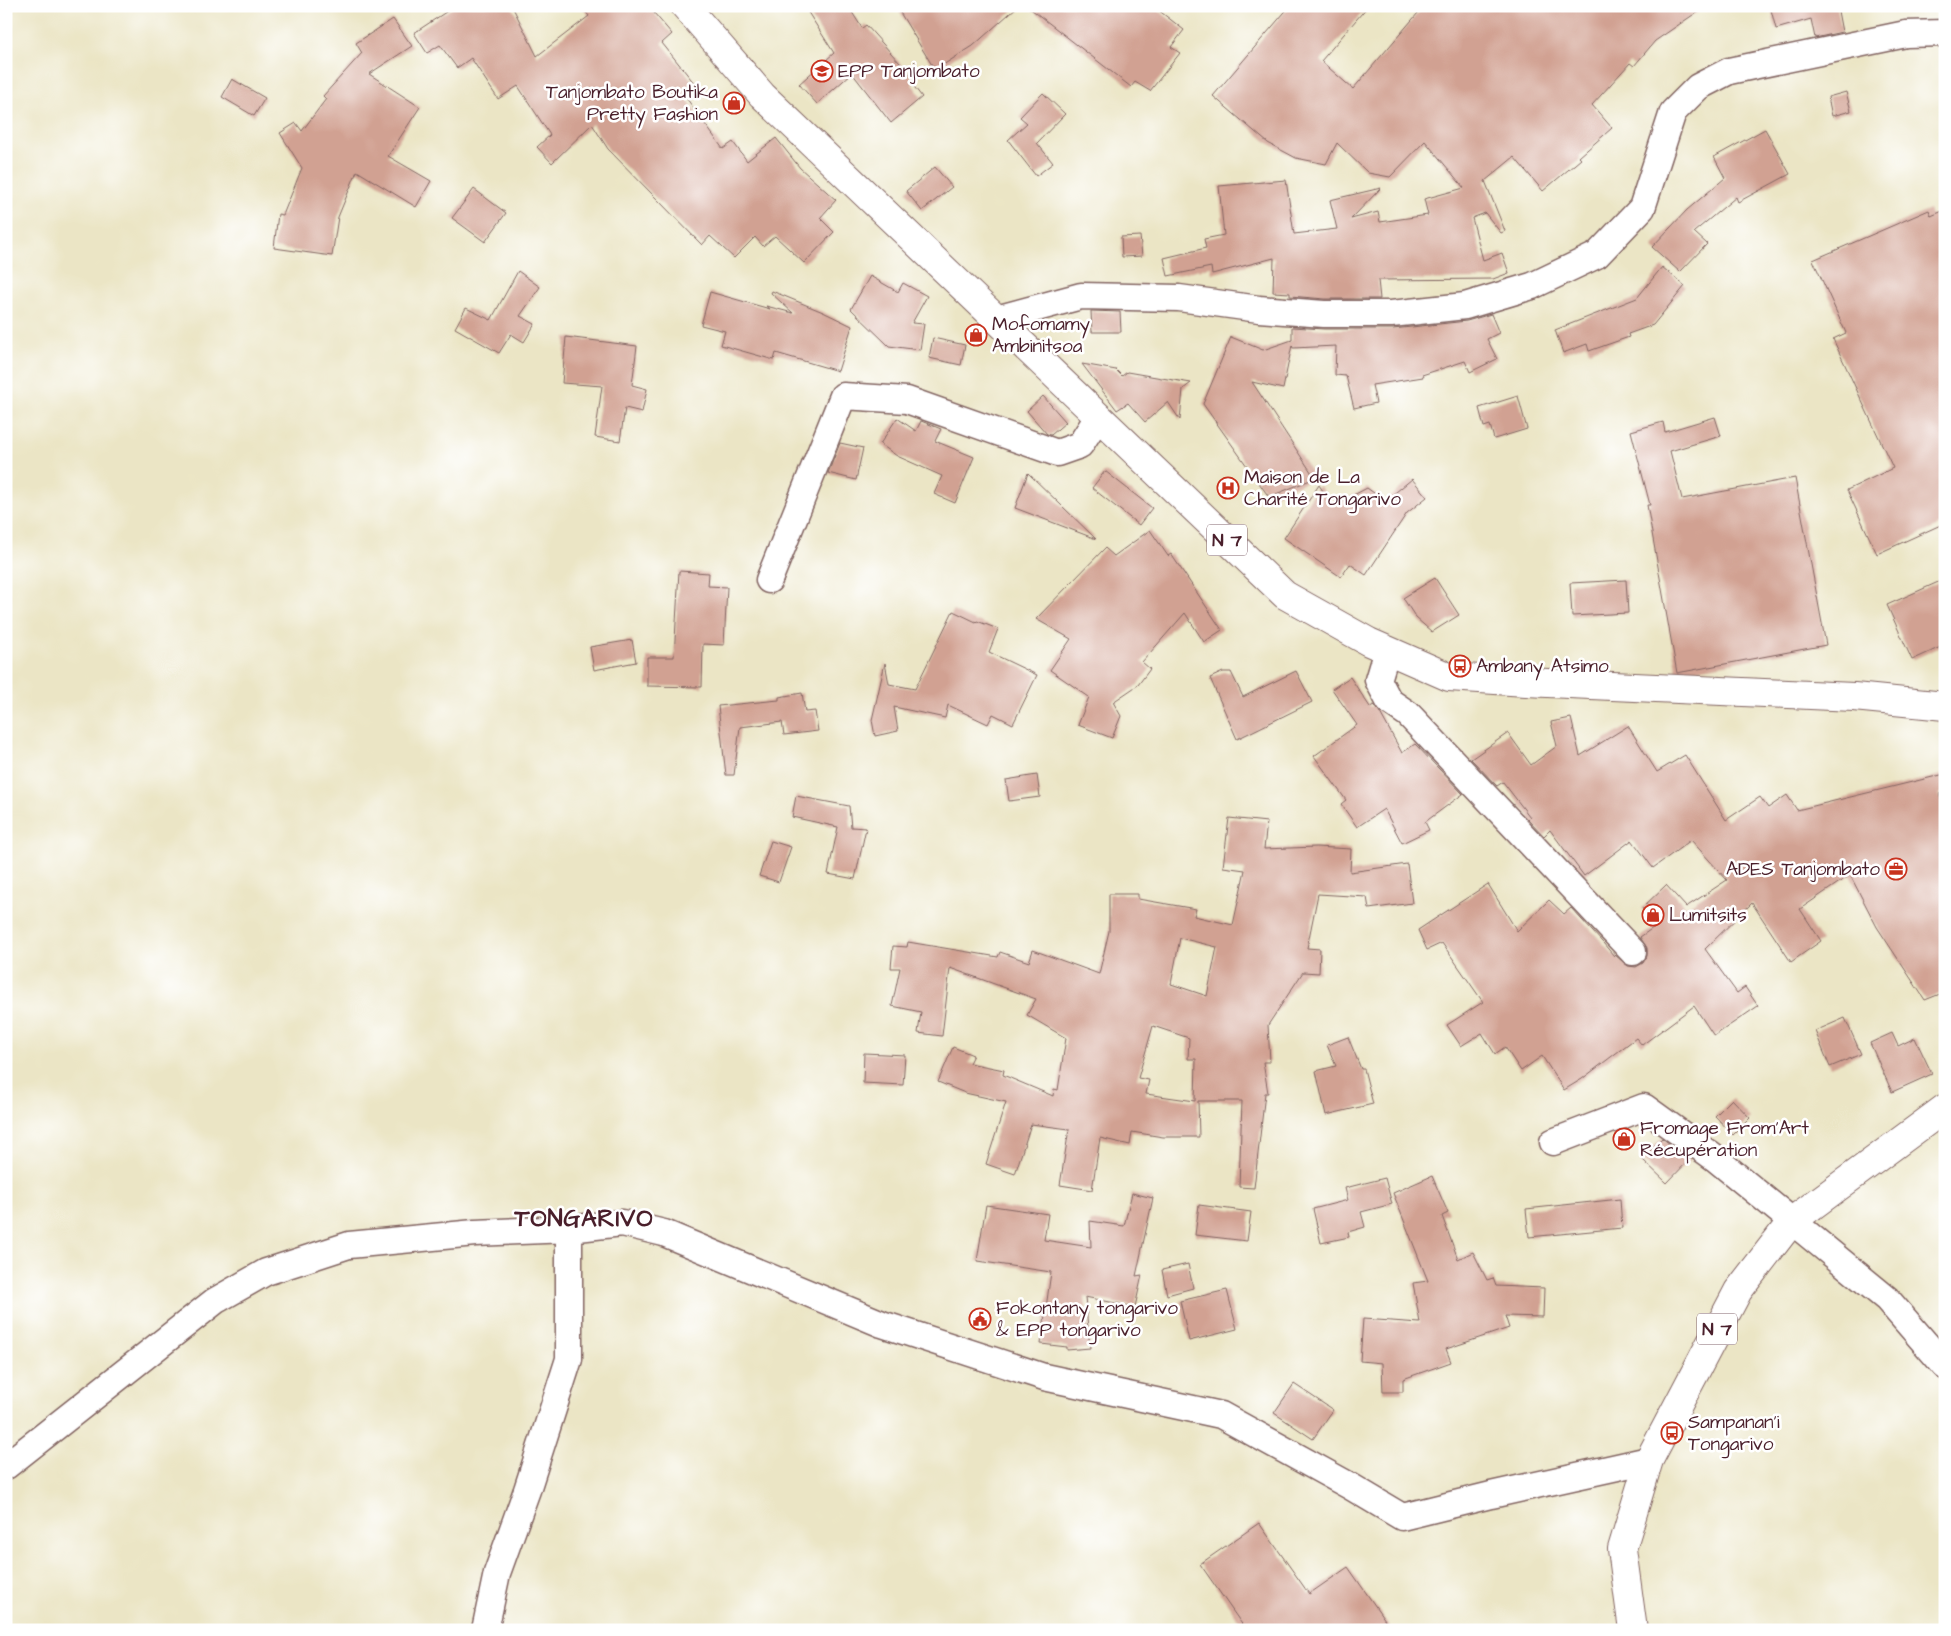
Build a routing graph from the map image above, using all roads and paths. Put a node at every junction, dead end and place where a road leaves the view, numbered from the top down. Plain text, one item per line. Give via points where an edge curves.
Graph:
1 (685, 6) edge
2 (1945, 33) edge
3 (996, 319) junction
4 (1098, 417) junction
5 (769, 580) dead end
6 (1387, 650) junction
7 (1945, 706) edge
8 (1633, 952) dead end
9 (1945, 1108) edge
10 (1553, 1142) dead end
11 (1792, 1221) junction
12 (569, 1229) junction
13 (1945, 1366) edge
14 (1648, 1460) junction
15 (6, 1466) edge
16 (485, 1630) edge
17 (1633, 1630) edge

1 - 3 main road, N 7 via 762,95
2 - 3 street via 1906,34 1729,70 1698,87 1673,112 1642,208 1597,255 1522,289 1465,306 1391,314 1324,314 1179,298 1081,296
3 - 4 main road, N 7
4 - 5 street via 1080,445 1057,453 907,400 842,396
4 - 6 main road, N 7 via 1285,596
6 - 7 main road, N 7 via 1449,677 1854,697
6 - 8 street via 1378,680 1389,701 1408,714
9 - 11 main road, N 7
10 - 11 street via 1644,1107 1716,1159
11 - 13 street via 1887,1299
11 - 14 main road, N 7 via 1738,1290
12 - 14 street via 622,1223 664,1233 882,1324 1044,1377 1221,1415 1402,1518
12 - 15 street via 475,1233 349,1245 266,1272 215,1301
12 - 16 street via 569,1359 497,1573
14 - 17 main road, N 7 via 1622,1548

